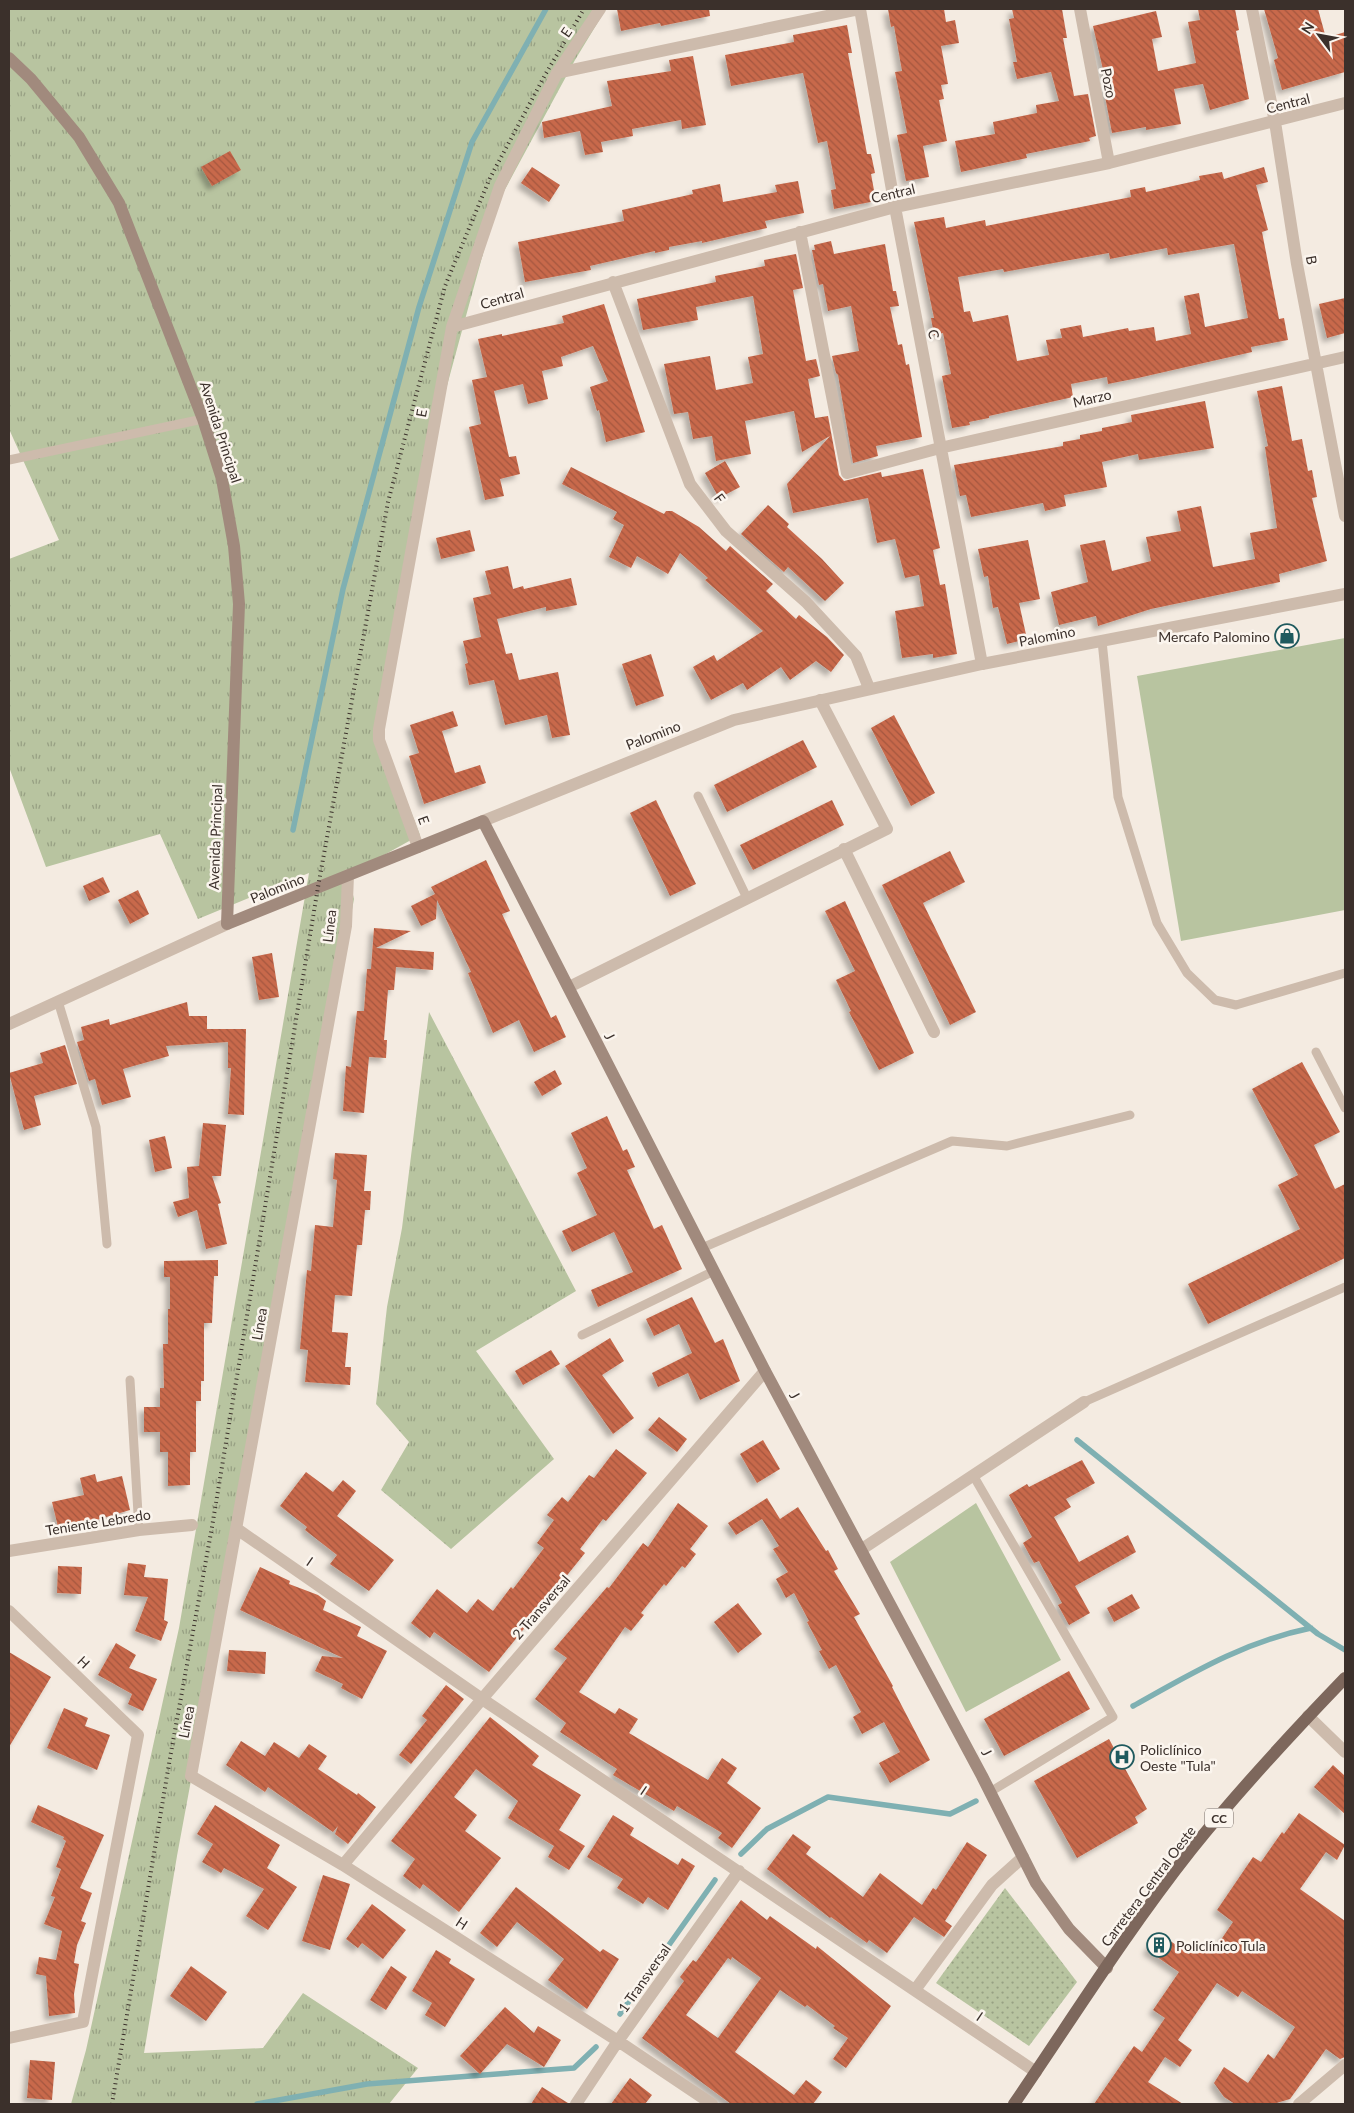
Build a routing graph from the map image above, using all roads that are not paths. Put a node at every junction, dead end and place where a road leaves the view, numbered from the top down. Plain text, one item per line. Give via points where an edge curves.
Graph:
1 (600, 9) edge
2 (860, 9) edge
3 (1080, 9) edge
4 (1252, 9) edge
5 (9, 58) edge
6 (557, 73) junction
7 (1345, 103) edge
8 (1275, 122) junction
9 (1108, 162) junction
10 (895, 208) junction
11 (800, 232) junction
12 (614, 282) junction
13 (452, 327) junction
14 (1345, 356) edge
15 (1316, 363) junction
16 (203, 419) junction
17 (940, 448) junction
18 (9, 460) edge
19 (1345, 516) edge
20 (1345, 594) edge
21 (1102, 641) junction
22 (982, 664) junction
23 (869, 688) junction
24 (820, 700) junction
25 (698, 796) dead end
26 (483, 821) junction
27 (418, 847) junction
28 (844, 849) junction
29 (348, 875) junction
30 (747, 898) junction
31 (227, 924) junction
32 (1345, 974) edge
33 (568, 987) junction
34 (58, 1002) junction
35 (9, 1024) edge
36 (934, 1032) dead end
37 (1316, 1052) dead end
38 (1345, 1108) edge
39 (1130, 1115) dead end
40 (107, 1244) dead end
41 (702, 1248) junction
42 (714, 1271) junction
43 (1345, 1286) edge
44 (582, 1335) dead end
45 (765, 1371) junction
46 (130, 1380) dead end
47 (1084, 1402) joint
48 (973, 1475) junction
49 (192, 1525) dead end
50 (237, 1529) junction
51 (138, 1530) junction
52 (862, 1549) junction
53 (9, 1552) edge
54 (9, 1611) edge
55 (1345, 1679) edge
56 (482, 1699) junction
57 (1308, 1716) junction
58 (1345, 1752) edge
59 (191, 1776) joint
60 (990, 1792) junction
61 (1023, 1857) junction
62 (343, 1865) junction
63 (739, 1872) junction
64 (1107, 1968) junction
65 (915, 1990) junction
66 (9, 2038) edge
67 (618, 2041) junction
68 (1345, 2065) edge
69 (1036, 2072) junction
70 (576, 2104) edge
71 (712, 2104) edge
72 (1014, 2104) edge
73 (1298, 2104) edge

1 - 6 street, E
2 - 6 street
2 - 10 street, C
3 - 9 street, Pozo
4 - 8 street, B
5 - 16 main road, Avenida Principal via 32,79 79,137 119,204
6 - 13 street, E via 500,186
7 - 8 street, Central
8 - 9 street, Central
8 - 15 street, B
9 - 10 street, Central
10 - 11 street, Central
10 - 17 street, C
11 - 12 street, Central
11 - 17 street, Marzo via 847,473
12 - 13 street, Central
12 - 23 street, F via 690,484 726,531 806,602 856,656
13 - 27 street, E via 379,729 379,740
14 - 15 street, Marzo
15 - 17 street, Marzo
15 - 19 street, B
16 - 18 lane
16 - 31 main road, Avenida Principal via 222,479 234,546 239,604
17 - 22 street, C
20 - 21 street, Palomino
21 - 22 street, Palomino
21 - 32 lane via 1118,797 1157,923 1187,974 1215,1000 1236,1005
22 - 23 street, Palomino
23 - 24 street, Palomino
24 - 26 street, Palomino via 734,720
24 - 28 street via 887,829
25 - 30 lane
26 - 27 main road, Palomino
26 - 33 main road, J
27 - 29 main road, Palomino
28 - 30 street
28 - 36 street
29 - 31 main road, Palomino
29 - 50 street, Línea via 346,926
30 - 33 street
31 - 34 street, Palomino
33 - 41 main road, J
34 - 35 street, Palomino
34 - 40 lane via 96,1127
37 - 38 lane
39 - 41 lane via 1007,1146 952,1141
41 - 42 main road, J
42 - 44 lane
42 - 45 main road, J
43 - 47 lane
45 - 52 main road, J
45 - 56 street, 2 Transversal
46 - 51 lane
47 - 48 street
48 - 52 street
48 - 60 lane via 1113,1717
49 - 51 street, Teniente Lebredo
50 - 56 street, I
50 - 59 street, Línea
51 - 53 street, Teniente Lebredo
52 - 60 main road, J
54 - 66 street, H via 138,1735 84,2022
55 - 57 main road, Carretera Central Oeste / CC
56 - 62 street, 2 Transversal
56 - 63 street, I
57 - 58 street
57 - 64 main road, Carretera Central Oeste / CC via 1192,1849
59 - 62 street, H
60 - 61 main road, J
61 - 64 main road, J via 1036,1883 1069,1929
61 - 65 street via 992,1885
62 - 67 street, H
63 - 65 street, I
63 - 67 street, 1 Transversal
64 - 69 main road, Carretera Central Oeste / CC
65 - 69 street, I
67 - 70 street, 1 Transversal
67 - 71 street, H
68 - 73 street
69 - 72 main road, Carretera Central Oeste / CC

